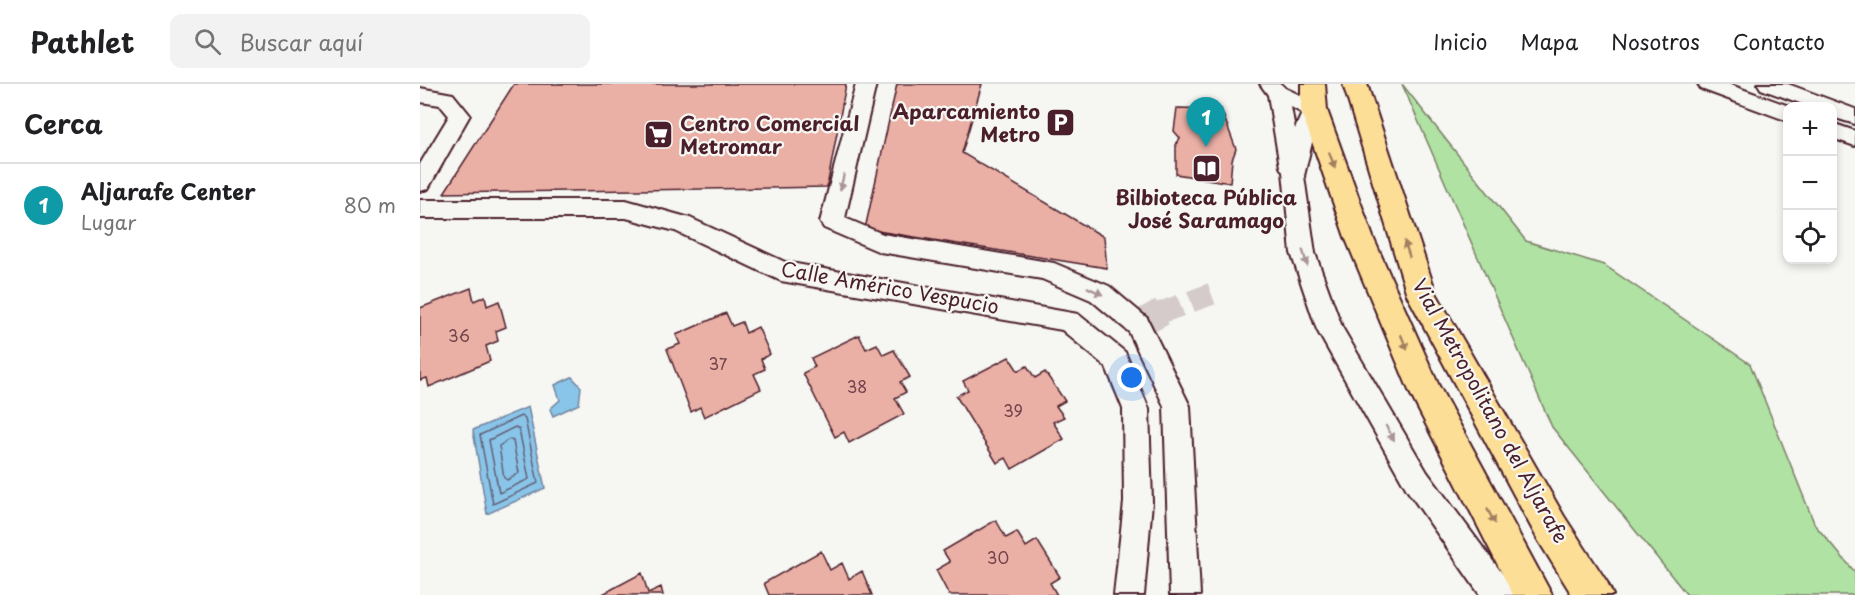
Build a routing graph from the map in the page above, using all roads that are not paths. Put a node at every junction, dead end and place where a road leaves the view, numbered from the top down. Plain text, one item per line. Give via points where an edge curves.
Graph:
1 (866, 84) edge
2 (1355, 84) edge
3 (1708, 84) edge
4 (1768, 84) edge
5 (1274, 89) edge
6 (420, 95) edge
7 (1314, 97) edge
8 (1816, 102) edge
9 (1837, 110) edge
10 (1783, 112) edge
11 (1855, 117) edge
12 (1837, 132) edge
13 (1855, 139) edge
14 (1293, 176) junction
15 (420, 183) edge
16 (420, 209) edge
17 (1499, 593) edge
18 (1129, 595) edge
19 (1185, 595) edge
20 (1533, 595) edge
21 (1594, 595) edge

1 -> 19 street via 832,222 880,243 1045,270 1101,293 1138,325 1177,406
21 -> 2 main road, Vial Metropolitano del Aljarafe via 1551,528 1422,295
3 - 10 street
4 - 8 street
5 - 7 street
5 - 14 street
6 - 15 street via 446,99 460,116
7 - 14 street
7 -> 20 main road, Vial Metropolitano del Aljarafe via 1359,237 1426,393
9 - 11 street
12 - 13 street
14 -> 17 street via 1303,253 1330,330 1417,481
16 - 18 street, Calle Américo Vespucio via 626,209 682,224 781,271 1069,321 1116,360 1136,409 1138,502

